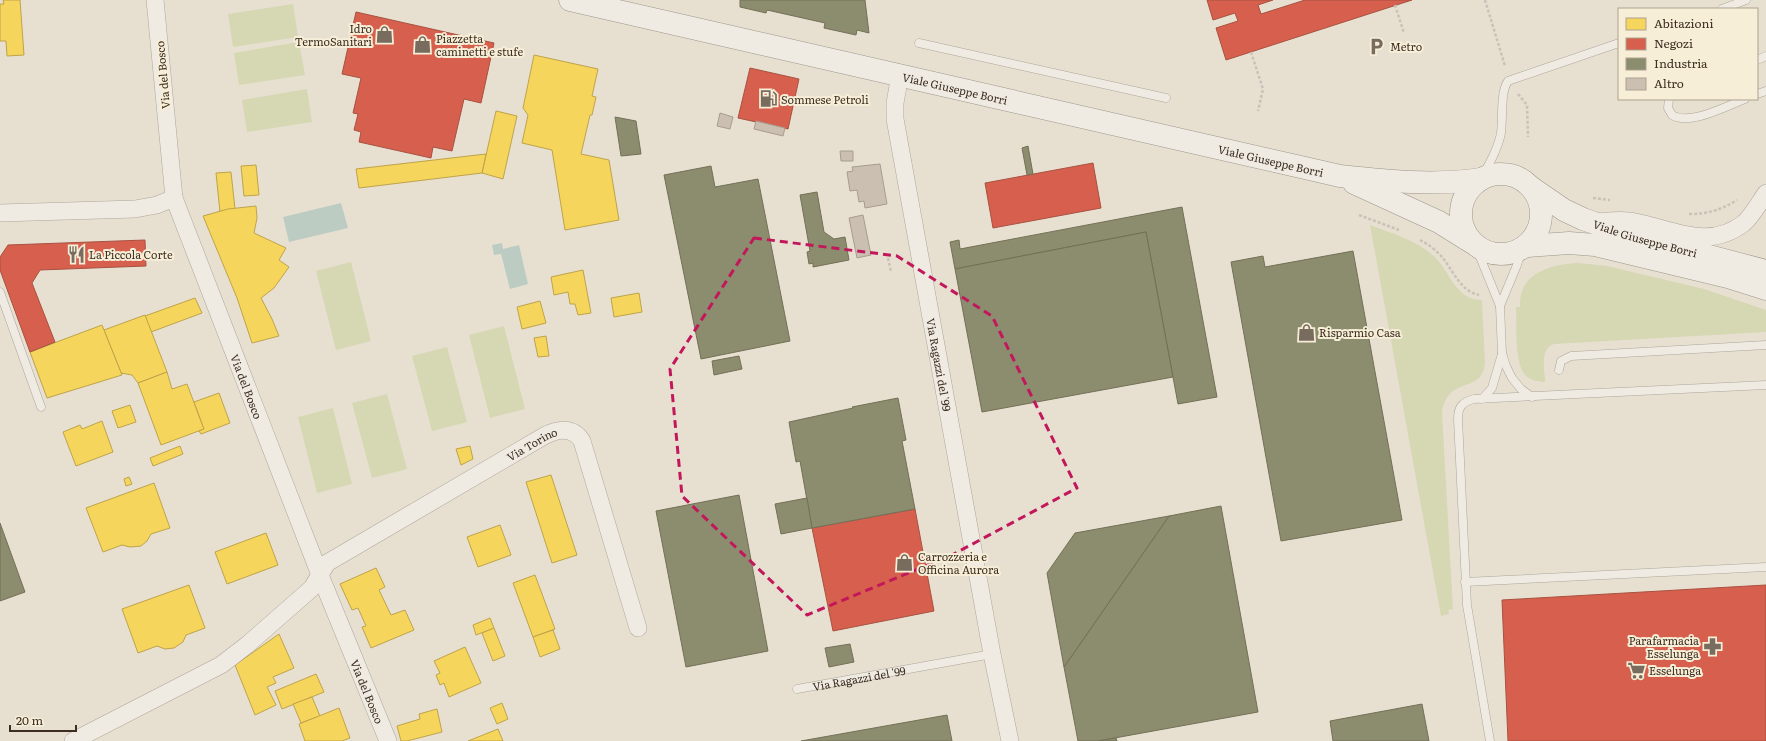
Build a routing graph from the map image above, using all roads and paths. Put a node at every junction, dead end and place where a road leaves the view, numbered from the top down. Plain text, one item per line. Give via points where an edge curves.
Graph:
1 (155, 0) edge
2 (570, 0) edge
3 (1746, 0) edge
4 (1396, 5) dead end
5 (1725, 8) edge
6 (1404, 33) dead end
7 (919, 43) dead end
8 (1618, 43) edge
9 (1251, 52) dead end
10 (900, 75) junction
11 (1166, 98) dead end
12 (1669, 100) edge
13 (1742, 100) edge
14 (1258, 111) dead end
15 (1340, 176) junction
16 (1481, 179) junction
17 (1532, 188) junction
18 (1766, 194) edge
19 (1742, 196) dead end
20 (174, 198) junction
21 (1612, 200) dead end
22 (1589, 201) dead end
23 (0, 213) edge
24 (1685, 214) dead end
25 (1359, 215) dead end
26 (1594, 223) junction
27 (1403, 232) dead end
28 (1414, 237) dead end
29 (1474, 245) junction
30 (1524, 248) junction
31 (888, 258) dead end
32 (1766, 270) edge
33 (891, 272) dead end
34 (1766, 289) edge
35 (0, 292) edge
36 (1484, 296) dead end
37 (1500, 306) junction
38 (1765, 346) edge
39 (1502, 353) junction
40 (1559, 370) dead end
41 (1766, 385) edge
42 (1532, 396) junction
43 (1482, 399) junction
44 (41, 407) dead end
45 (1766, 567) edge
46 (320, 575) junction
47 (1465, 582) junction
48 (638, 628) dead end
49 (992, 654) junction
50 (797, 689) dead end
51 (73, 741) edge
52 (388, 741) edge
53 (1010, 741) edge
54 (1490, 741) edge

1 - 20 street, Via del Bosco
2 - 10 main road, Viale Giuseppe Borri
3 - 5 lane
4 - 6 path
7 - 11 lane
8 - 16 lane via 1508,81 1504,89 1499,139
9 - 14 path via 1263,89
10 - 15 main road, Viale Giuseppe Borri
10 - 49 street, Via Ragazzi del '99 via 895,97 895,119
12 - 13 lane via 1668,108 1672,115 1685,119 1701,116
15 - 16 main road, Viale Giuseppe Borri via 1424,183
15 - 29 main road, Viale Giuseppe Borri via 1439,222
16 - 17 main road, Viale Giuseppe Borri via 1507,174 1524,180
16 - 29 main road via 1468,191 1460,212 1461,224
17 - 26 main road, Viale Giuseppe Borri via 1564,210
17 - 30 main road via 1538,196 1541,223 1536,236
18 - 26 street via 1743,223 1730,231 1712,236 1687,236 1630,221
19 - 24 path via 1718,211
20 - 23 street via 157,205 135,209
20 - 46 street, Via del Bosco
21 - 22 path via 1595,197
25 - 27 path
26 - 32 main road, Viale Giuseppe Borri via 1629,235
28 - 36 path via 1438,253 1468,292
29 - 30 main road, Viale Giuseppe Borri via 1492,254 1505,255
29 - 37 lane
30 - 34 main road, Viale Giuseppe Borri via 1569,243 1591,244 1728,277
30 - 37 lane
31 - 33 path
35 - 44 lane
37 - 39 lane
38 - 40 lane via 1571,356 1561,361
39 - 42 lane via 1512,378 1521,389
39 - 43 lane via 1492,388
41 - 42 lane
42 - 43 lane
43 - 47 lane via 1464,402 1458,414
45 - 47 lane
46 - 48 street, Via Torino via 327,563 544,436 556,431 570,431 577,434 582,441
46 - 51 street via 312,588 221,666
46 - 52 street, Via del Bosco
47 - 54 lane
49 - 50 lane, Via Ragazzi del '99
49 - 53 street, Via Ragazzi del '99

